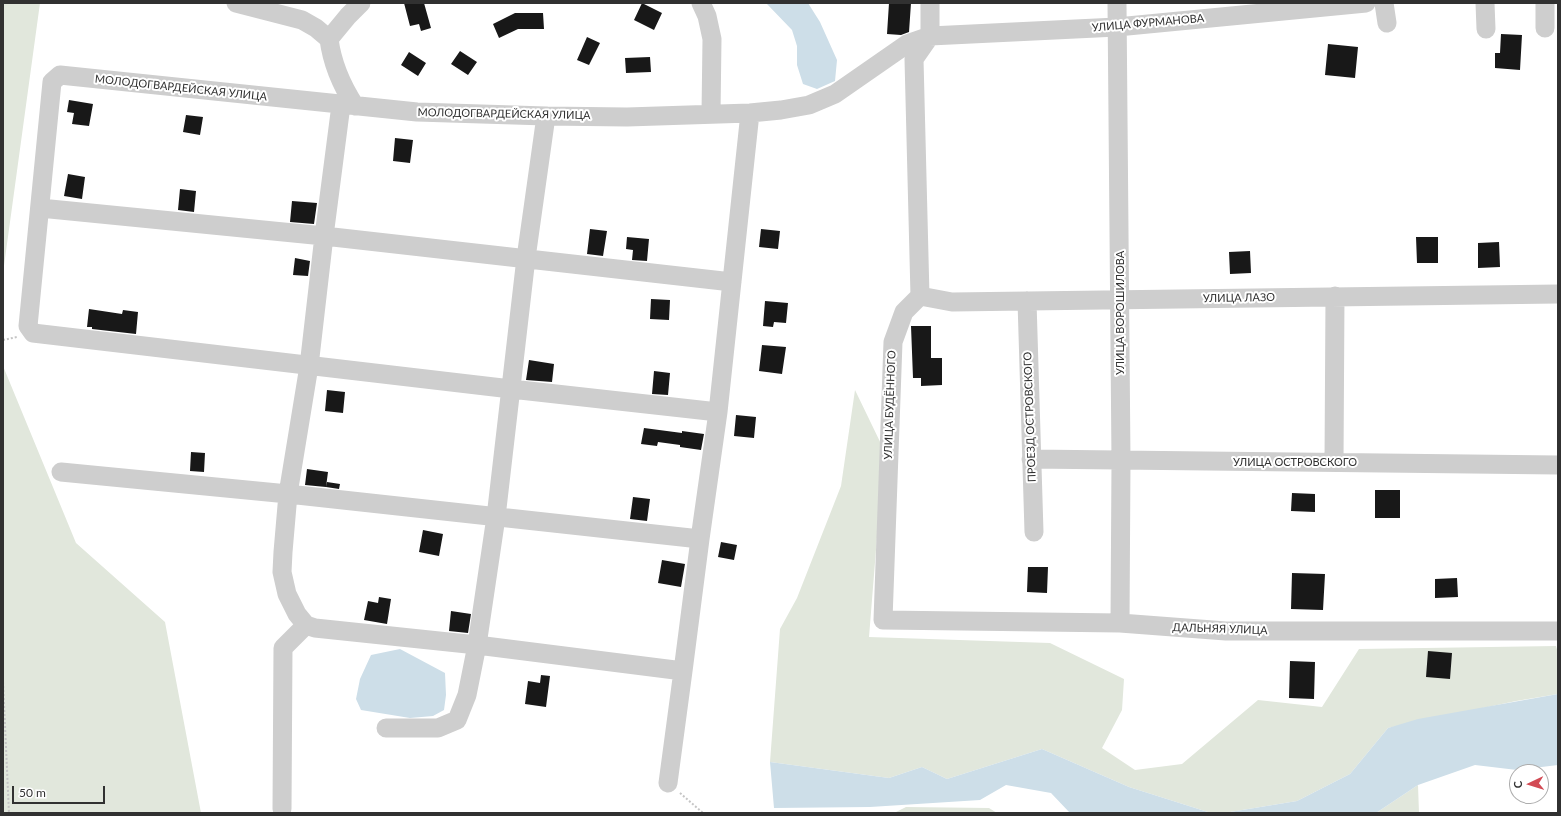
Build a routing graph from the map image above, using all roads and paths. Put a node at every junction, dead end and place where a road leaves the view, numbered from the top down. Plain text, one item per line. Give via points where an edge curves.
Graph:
1 (236, 3) edge
2 (361, 3) edge
3 (701, 3) edge
4 (930, 3) edge
5 (1117, 3) edge
6 (1366, 3) edge
7 (1384, 3) edge
8 (1485, 3) edge
9 (1545, 3) edge
10 (1387, 22) dead end
11 (1117, 27) junction
12 (1545, 28) dead end
13 (1486, 29) dead end
14 (930, 36) junction
15 (329, 39) junction
16 (348, 106) junction
17 (750, 113) junction
18 (711, 114) junction
19 (546, 116) junction
20 (40, 208) junction
21 (324, 236) junction
22 (526, 258) junction
23 (732, 282) junction
24 (1558, 294) edge
25 (920, 296) junction
26 (1335, 296) junction
27 (1120, 300) junction
28 (1027, 301) junction
29 (309, 366) junction
30 (511, 389) junction
31 (718, 412) junction
32 (1031, 459) junction
33 (1121, 461) junction
34 (1334, 462) junction
35 (1558, 466) edge
36 (61, 472) dead end
37 (288, 494) junction
38 (496, 517) junction
39 (1034, 532) dead end
40 (700, 539) junction
41 (883, 620) joint
42 (1120, 623) junction
43 (306, 625) junction
44 (1558, 631) edge
45 (477, 645) junction
46 (683, 671) junction
47 (3, 682) edge
48 (386, 728) dead end
49 (668, 783) joint
50 (282, 809) dead end
51 (9, 813) edge
52 (703, 813) edge

1 - 15 street via 302,20
2 - 15 street
3 - 18 street via 712,39
4 - 14 street
5 - 11 street, УЛИЦА ВОРОШИЛОВА
6 - 11 street, УЛИЦА ФУРМАНОВА
7 - 10 street
8 - 13 street
9 - 12 street
11 - 14 street, УЛИЦА ФУРМАНОВА
11 - 27 street, УЛИЦА ВОРОШИЛОВА
14 - 17 street, МОЛОДОГВАРДЕЙСКАЯ УЛИЦА via 907,44 835,94 809,105
14 - 25 street via 914,59
15 - 16 street
16 - 19 street, МОЛОДОГВАРДЕЙСКАЯ УЛИЦА via 417,112
16 - 20 street, МОЛОДОГВАРДЕЙСКАЯ УЛИЦА via 60,75 52,82
16 - 21 street
17 - 18 street, МОЛОДОГВАРДЕЙСКАЯ УЛИЦА
17 - 23 street
18 - 19 street, МОЛОДОГВАРДЕЙСКАЯ УЛИЦА
19 - 22 street
20 - 21 street
20 - 29 street via 28,326 33,333
21 - 22 street
21 - 29 street
22 - 23 street
22 - 30 street
23 - 31 street
24 - 26 street, УЛИЦА ЛАЗО
25 - 28 street, УЛИЦА ЛАЗО via 952,302
25 - 41 street, УЛИЦА БУДЁННОГО via 904,312 893,342
26 - 27 street, УЛИЦА ЛАЗО
26 - 34 street
27 - 28 street, УЛИЦА ЛАЗО
27 - 33 street, УЛИЦА ВОРОШИЛОВА
28 - 32 street, ПРОЕЗД ОСТРОВСКОГО
29 - 30 street
29 - 37 street
30 - 31 street
30 - 38 street
31 - 40 street
32 - 33 street, УЛИЦА ОСТРОВСКОГО
32 - 39 street, ПРОЕЗД ОСТРОВСКОГО
33 - 34 street, УЛИЦА ОСТРОВСКОГО
33 - 42 street, УЛИЦА ВОРОШИЛОВА
34 - 35 street, УЛИЦА ОСТРОВСКОГО
36 - 37 street
37 - 38 street
37 - 43 street via 282,572 287,594
38 - 40 street
38 - 45 street
40 - 46 street
41 - 42 street, ДАЛЬНЯЯ УЛИЦА
42 - 44 street, ДАЛЬНЯЯ УЛИЦА via 1226,631
43 - 45 street
43 - 50 street via 284,648
45 - 46 street
45 - 48 street via 467,695 457,720 438,728
46 - 49 street
47 - 51 path
49 - 52 path

